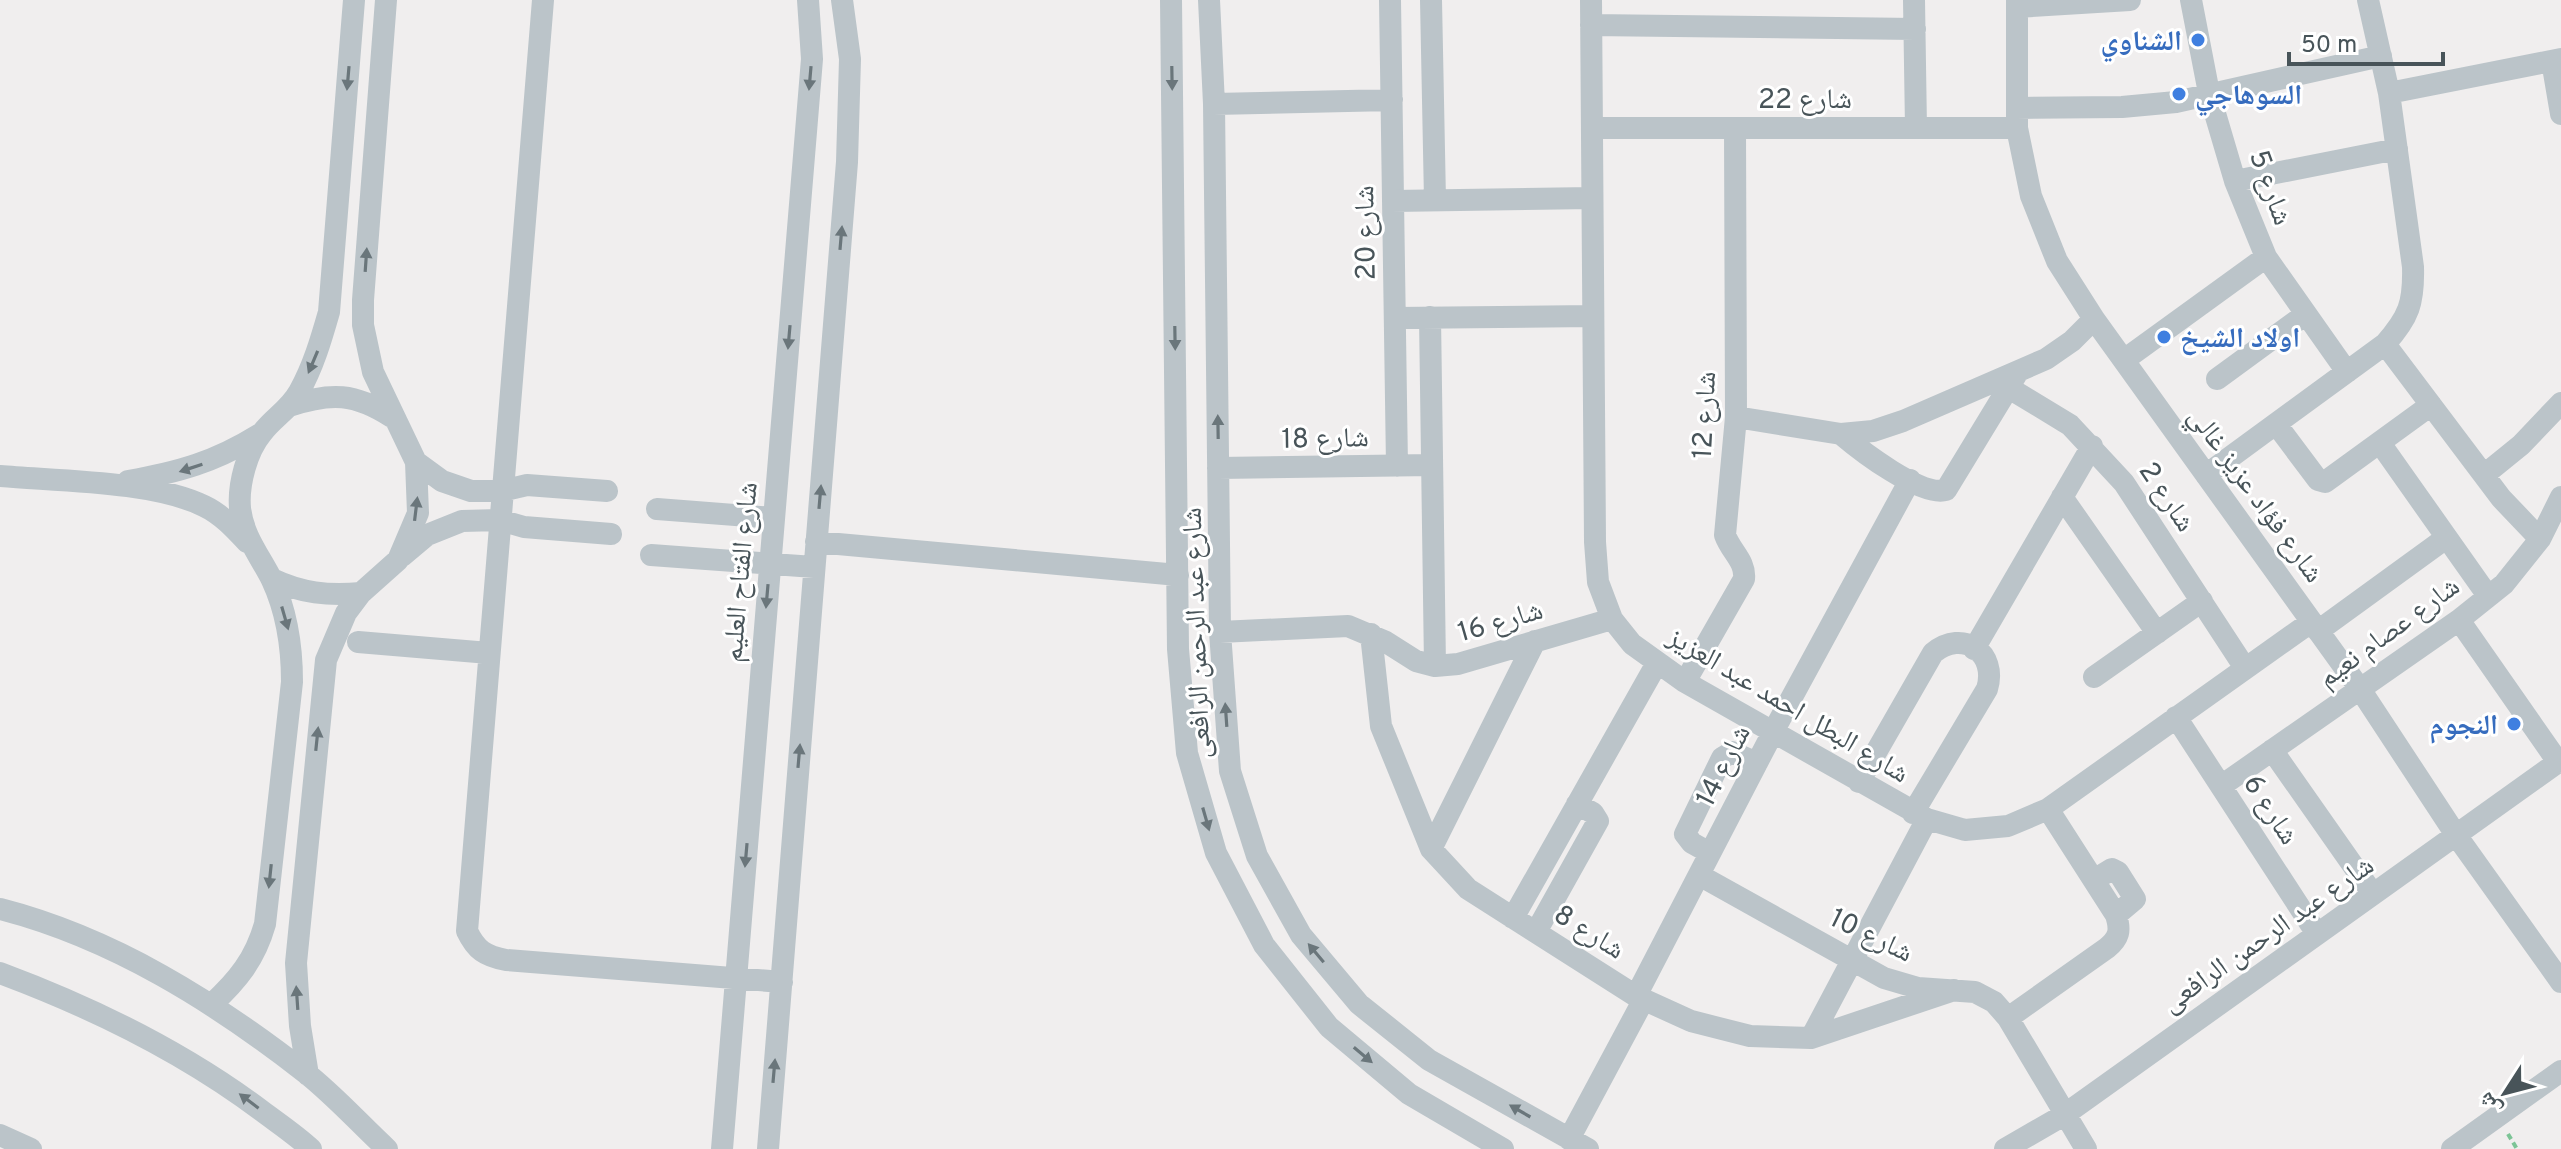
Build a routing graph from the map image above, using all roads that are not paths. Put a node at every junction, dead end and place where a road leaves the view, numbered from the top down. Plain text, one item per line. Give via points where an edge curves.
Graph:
1 (354, 0) edge
2 (386, 0) edge
3 (543, 0) edge
4 (808, 0) edge
5 (842, 0) edge
6 (1171, 0) edge
7 (1209, 0) edge
8 (1220, 0) edge
9 (1390, 0) edge
10 (1431, 0) edge
11 (1591, 0) edge
12 (1914, 0) edge
13 (2130, 0) edge
14 (2191, 0) edge
15 (2368, 0) edge
16 (2017, 3) edge
17 (1211, 24) junction
18 (1591, 25) junction
19 (1172, 27) junction
20 (1915, 29) junction
21 (2381, 56) junction
22 (2556, 60) edge
23 (2209, 93) junction
24 (2389, 93) junction
25 (1392, 100) junction
26 (1214, 104) junction
27 (2561, 114) edge
28 (2017, 118) junction
29 (1592, 128) junction
30 (1735, 128) junction
31 (1916, 128) junction
32 (2397, 149) junction
33 (2235, 181) junction
34 (1592, 198) junction
35 (1435, 200) junction
36 (1393, 201) junction
37 (2266, 257) junction
38 (2306, 314) junction
39 (1593, 316) junction
40 (1430, 317) junction
41 (1395, 318) junction
42 (2094, 319) junction
43 (2385, 344) junction
44 (2124, 360) junction
45 (2347, 372) junction
46 (2217, 379) dead end
47 (2013, 380) junction
48 (2561, 403) edge
49 (2431, 405) junction
50 (289, 406) junction
51 (393, 417) junction
52 (1736, 417) junction
53 (2276, 424) junction
54 (261, 434) junction
55 (1841, 434) junction
56 (2380, 443) junction
57 (2092, 446) junction
58 (416, 462) junction
59 (1432, 465) junction
60 (1397, 466) junction
61 (1218, 468) junction
62 (2206, 475) junction
63 (2484, 475) junction
64 (0, 476) edge
65 (1910, 480) junction
66 (108, 485) junction
67 (502, 491) junction
68 (607, 491) dead end
69 (2062, 497) junction
70 (2561, 497) edge
71 (657, 509) dead end
72 (774, 518) junction
73 (500, 520) junction
74 (611, 534) dead end
75 (2446, 538) junction
76 (2540, 539) junction
77 (816, 542) junction
78 (251, 546) junction
79 (651, 555) dead end
80 (398, 560) junction
81 (770, 564) junction
82 (814, 567) junction
83 (1178, 575) junction
84 (272, 579) junction
85 (361, 593) junction
86 (2488, 596) junction
87 (2202, 601) junction
88 (1612, 619) junction
89 (2459, 620) junction
90 (2315, 626) junction
91 (1220, 632) junction
92 (2157, 633) junction
93 (1371, 634) junction
94 (1535, 641) junction
95 (358, 642) dead end
96 (1974, 649) junction
97 (489, 653) junction
98 (1657, 663) junction
99 (1435, 666) junction
100 (2245, 668) junction
101 (2094, 677) dead end
102 (1685, 682) junction
103 (2360, 689) junction
104 (2176, 717) junction
105 (1773, 732) junction
106 (2272, 750) junction
107 (2560, 761) edge
108 (1757, 763) junction
109 (1859, 782) junction
110 (2221, 786) junction
111 (1577, 804) junction
112 (2048, 809) junction
113 (1920, 816) junction
114 (2456, 835) junction
115 (1431, 849) junction
116 (1710, 853) junction
117 (1699, 875) junction
118 (2373, 894) junction
119 (0, 909) edge
120 (1513, 918) junction
121 (1536, 932) junction
122 (2317, 934) junction
123 (1852, 961) junction
124 (0, 973) edge
125 (735, 978) junction
126 (782, 982) junction
127 (2561, 982) edge
128 (1954, 990) junction
129 (1640, 997) junction
130 (212, 1004) junction
131 (2008, 1018) junction
132 (1811, 1038) junction
133 (2561, 1071) edge
134 (308, 1075) junction
135 (2064, 1115) junction
136 (0, 1135) edge
137 (1578, 1144) edge
138 (31, 1149) edge
139 (311, 1149) edge
140 (387, 1149) edge
141 (722, 1149) edge
142 (768, 1149) edge
143 (1503, 1149) edge
144 (2005, 1149) edge
145 (2086, 1149) edge
146 (2452, 1149) edge

1 -> 50 street via 329,312 315,359
51 -> 2 street via 370,360 363,325
3 - 67 street
4 -> 72 street, شارع الفتاح العليم via 812,59
77 -> 5 street via 847,162 850,59
6 - 19 street, شارع عبد الرحمن الرافعى
7 - 8 street
7 - 17 street, شارع عبد الرحمن الرافعى
9 - 25 street, شارع 20
10 - 35 street
11 - 18 street, شارع البطل احمد عبد العزيز
12 - 20 street
13 - 16 street
14 - 23 street, شارع 5
15 - 21 street
16 - 28 street, شارع فؤاد عزيز غالي
17 - 19 street
17 - 26 street, شارع عبد الرحمن الرافعى
18 - 20 street
18 - 29 street, شارع البطل احمد عبد العزيز
19 -> 83 street, شارع عبد الرحمن الرافعى
20 - 31 street
21 - 23 street, شارع 22
21 - 24 street
22 - 24 street
22 - 27 street
23 - 28 street, شارع 22 via 2149,105
23 - 33 street, شارع 5
24 - 32 street
25 - 26 street
25 - 36 street, شارع 20
61 -> 26 street, شارع عبد الرحمن الرافعى
28 - 31 street, شارع 22
28 - 42 street, شارع فؤاد عزيز غالي via 2031,196 2057,261
29 - 30 street, شارع 22
29 - 34 street, شارع البطل احمد عبد العزيز
30 - 31 street, شارع 22
30 - 52 street, شارع 12
32 - 33 street
32 - 43 street via 2414,296 2404,322
33 - 37 street, شارع 5
34 - 35 street
34 - 39 street, شارع البطل احمد عبد العزيز
35 - 36 street
36 - 41 street, شارع 20
37 - 38 street, شارع 5
37 - 44 street
38 - 45 street, شارع 5
38 - 46 street
39 - 40 street
39 - 88 street, شارع البطل احمد عبد العزيز via 1595,542 1598,582
40 - 41 street
40 - 59 street
41 - 60 street, شارع 20
42 - 44 street, شارع فؤاد عزيز غالي
42 - 47 street
43 - 45 street
43 - 49 street
44 - 62 street, شارع فؤاد عزيز غالي
45 - 53 street
47 - 55 street via 1873,431
47 - 57 street, شارع 2
47 - 65 street via 1946,490 1937,493
48 - 63 street
49 - 56 street
49 - 63 street
50 - 51 street via 315,397 343,396 370,403
50 - 54 street
51 - 58 street
52 - 55 street
52 - 102 street, شارع 12 via 1725,535 1742,562 1744,579
53 - 56 street via 2318,480 2325,482
53 - 62 street
54 -> 66 street via 209,462
54 - 78 street via 244,469 240,508
55 - 65 street
56 - 75 street
57 - 69 street
57 - 87 street, شارع 2 via 2124,483
58 - 67 street via 442,481 471,491
80 -> 58 street via 418,513
59 - 60 street, شارع 18
59 - 99 street
60 - 61 street, شارع 18
61 - 91 street, شارع عبد الرحمن الرافعى
62 - 90 street, شارع فؤاد عزيز غالي
63 - 76 street
64 - 66 street
65 - 105 street, شارع 14
66 - 78 street via 180,496 207,507
67 - 68 street via 527,485
67 - 73 street
69 - 92 street
69 - 96 street
70 - 76 street, شارع عصام نعيم
71 - 72 street
72 - 81 street, شارع الفتاح العليم
73 - 74 street
73 - 80 street via 462,521 427,535
73 - 97 street
75 - 86 street
75 - 90 street, شارع البطل احمد عبد العزيز
76 - 86 street, شارع عصام نعيم
77 - 82 street
77 - 83 street
78 - 84 street
79 - 81 street
80 - 85 street
81 - 82 street
81 -> 125 street, شارع الفتاح العليم
126 -> 82 street
83 -> 143 street, شارع عبد الرحمن الرافعى via 1187,753 1216,853 1264,945 1329,1027 1409,1094
84 - 85 street via 315,594
84 -> 130 street via 288,629 292,682 265,924 249,965
134 -> 85 street via 296,963 322,684 334,636
86 - 89 street, شارع عصام نعيم
87 - 92 street
87 - 100 street, شارع 2
88 - 94 street, شارع 16
88 - 98 street, شارع البطل احمد عبد العزيز
89 - 103 street, شارع عصام نعيم
89 - 107 street
90 - 100 street, شارع البطل احمد عبد العزيز
90 - 103 street, شارع فؤاد عزيز غالي
91 - 93 street, شارع 16 via 1348,626
137 -> 91 street, شارع عبد الرحمن الرافعى via 1429,1060 1359,1004 1301,935 1257,856 1230,771
92 - 101 street
93 - 99 street, شارع 16 via 1416,661
93 - 115 street, شارع 8 via 1381,726
94 - 99 street, شارع 16
94 - 115 street
95 - 97 street
96 - 109 street via 1961,641 1945,643 1933,653
96 - 113 street via 1987,659 1992,674
97 - 125 street via 467,914 467,931 475,947 506,960
98 - 102 street, شارع البطل احمد عبد العزيز
98 - 111 street
100 - 104 street, شارع البطل احمد عبد العزيز
102 - 105 street, شارع البطل احمد عبد العزيز
103 - 106 street, شارع عصام نعيم
103 - 114 street, شارع فؤاد عزيز غالي
104 - 110 street, شارع 6
104 - 112 street, شارع البطل احمد عبد العزيز
105 - 108 street, شارع 14
105 - 109 street, شارع البطل احمد عبد العزيز
106 - 110 street, شارع عصام نعيم
106 - 118 street
107 - 114 street, شارع عبد الرحمن الرافعى
108 - 116 street, شارع 14
108 - 116 street via 1738,753 1726,754 1693,814 1687,840
109 - 113 street, شارع البطل احمد عبد العزيز
110 - 122 street, شارع 6
111 - 120 street
111 - 121 street via 1598,821
112 - 113 street, شارع البطل احمد عبد العزيز via 2008,826 1965,830
112 - 131 street via 2120,927 2117,940
113 - 123 street
114 - 118 street, شارع عبد الرحمن الرافعى
114 - 127 street, شارع فؤاد عزيز غالي
115 - 120 street, شارع 8 via 1468,889
116 - 117 street, شارع 14
117 - 123 street, شارع 10
117 - 129 street, شارع 14
118 - 122 street, شارع عبد الرحمن الرافعى
119 - 130 street via 125,956
120 - 121 street, شارع 8
121 - 129 street, شارع 8
122 - 135 street, شارع عبد الرحمن الرافعى
123 - 128 street, شارع 10 via 1906,985
123 - 132 street
139 -> 124 street via 229,1087 149,1038
125 - 126 street
125 - 141 street, شارع الفتاح العليم
142 -> 126 street
128 - 131 street, شارع 10 via 1975,992
128 - 132 street, شارع 8
129 - 132 street, شارع 8 via 1691,1021 1750,1036
129 - 137 street, شارع 14
130 - 134 street
131 - 135 street, شارع 10
133 - 146 street
134 - 140 street
135 - 144 street, شارع عبد الرحمن الرافعى
135 - 145 street, شارع 10
136 - 138 street

